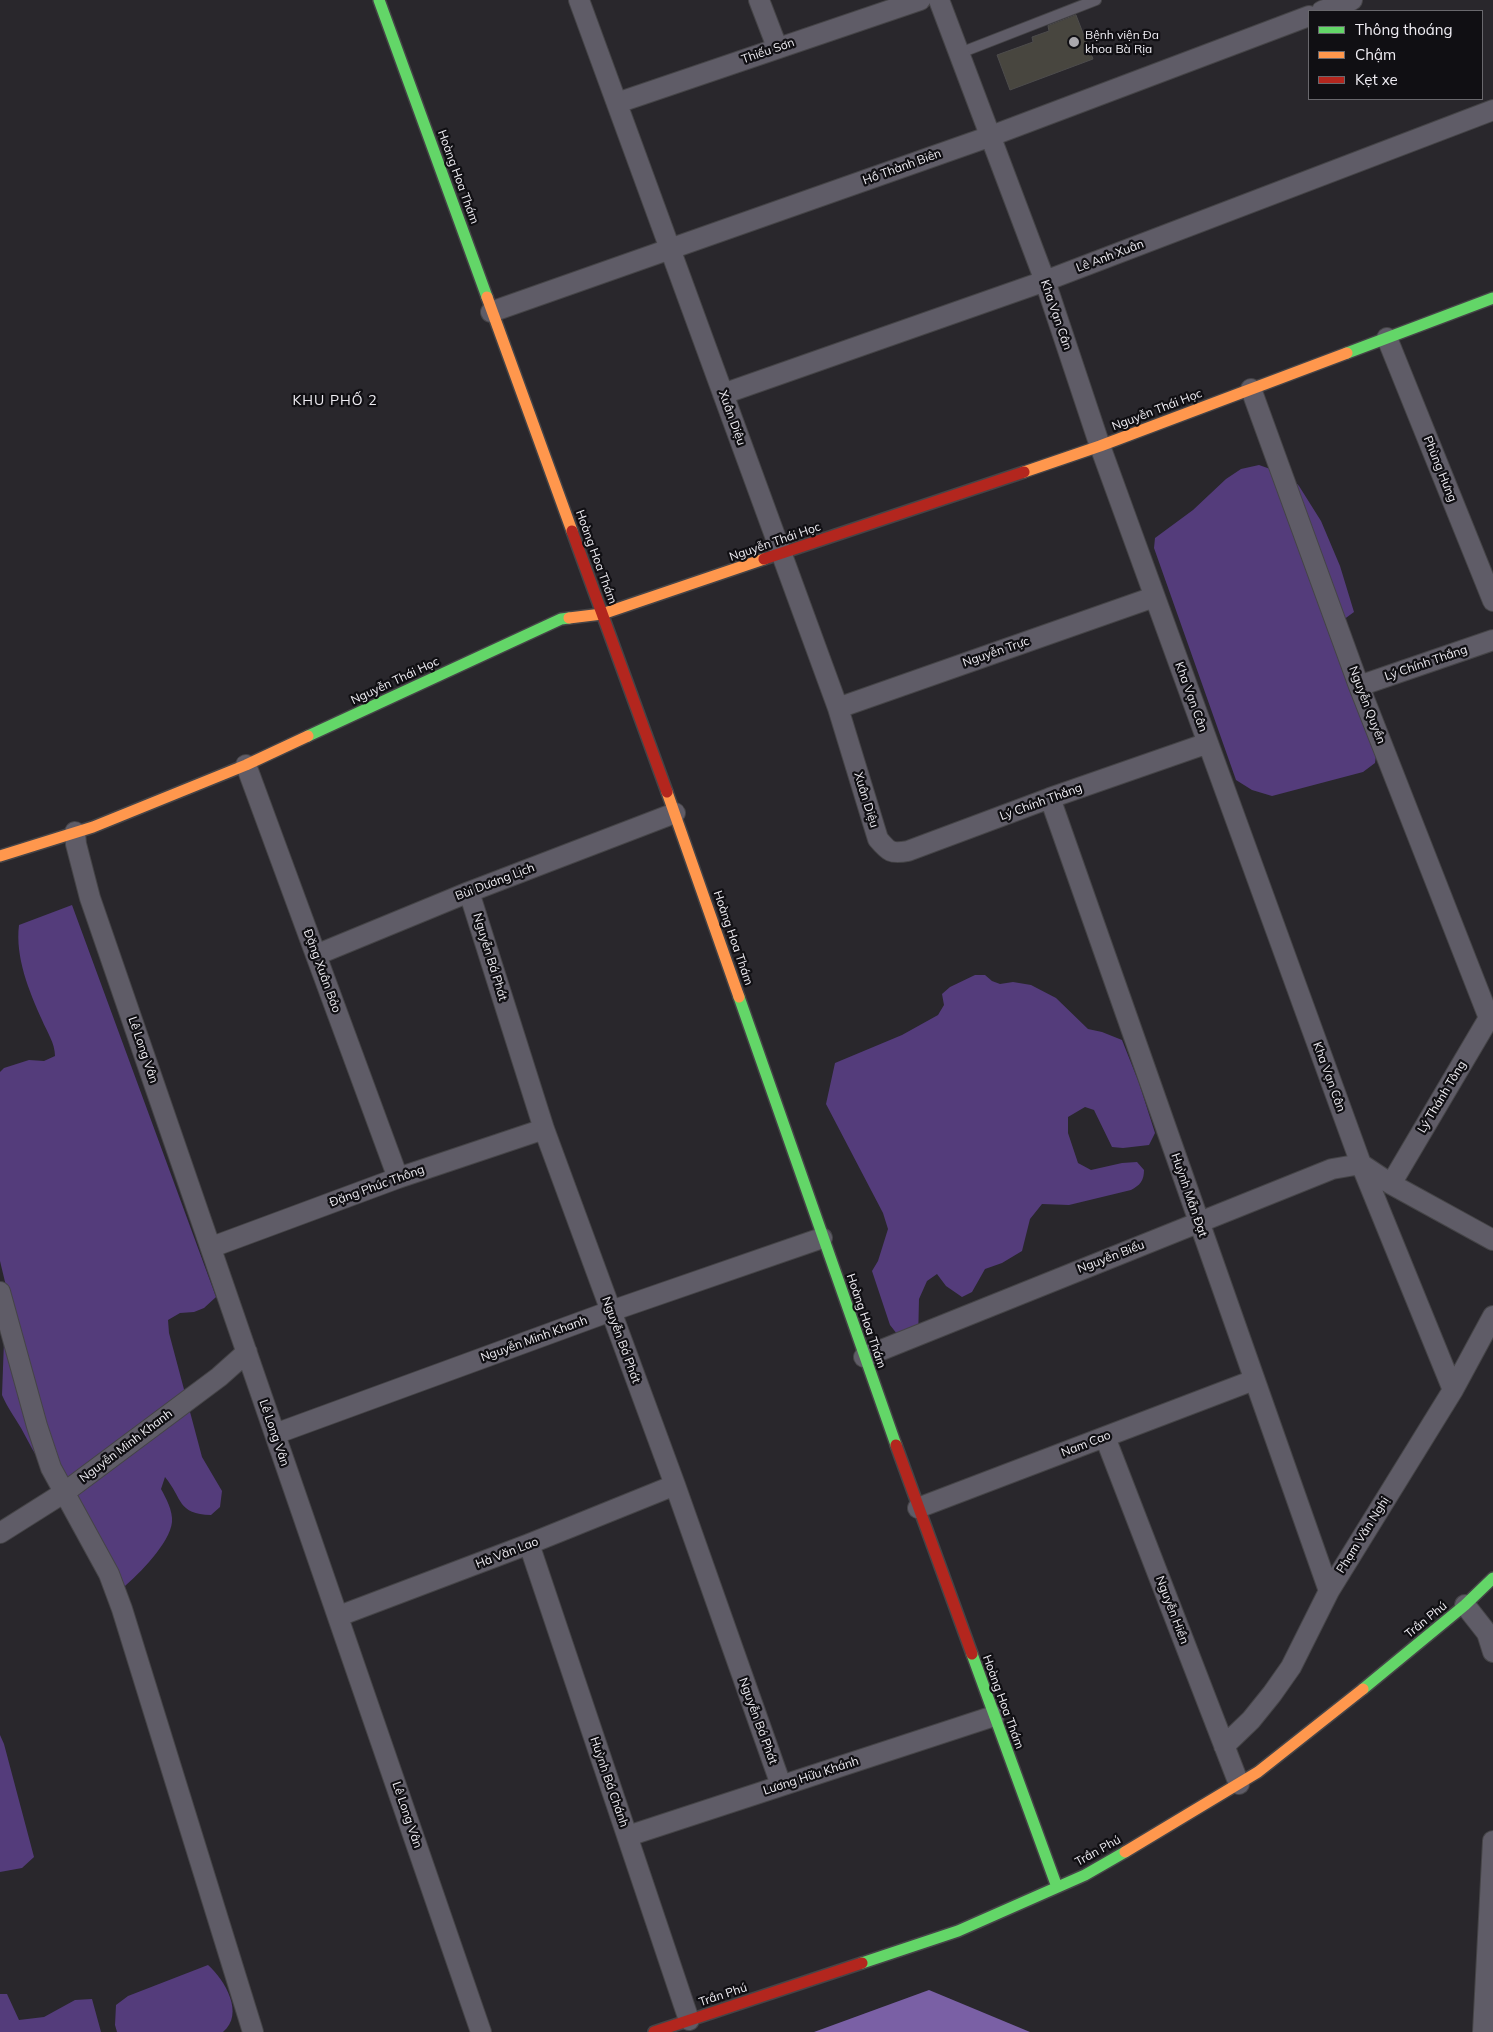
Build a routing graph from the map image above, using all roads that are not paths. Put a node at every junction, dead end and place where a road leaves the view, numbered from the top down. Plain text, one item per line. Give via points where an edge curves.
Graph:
1 (379, 0) edge
2 (579, 0) edge
3 (759, 0) edge
4 (920, 0) edge
5 (939, 0) edge
6 (1096, 0) edge
7 (1352, 0) edge
8 (1325, 10) edge
9 (1308, 16) edge
10 (778, 47) junction
11 (960, 53) junction
12 (617, 103) junction
13 (1493, 110) edge
14 (991, 136) junction
15 (670, 250) junction
16 (1045, 281) junction
17 (1493, 298) edge
18 (491, 312) junction
19 (1387, 338) junction
20 (1251, 389) junction
21 (723, 394) junction
22 (1100, 446) junction
23 (781, 554) junction
24 (1154, 597) junction
25 (1493, 601) edge
26 (602, 614) junction
27 (1493, 640) edge
28 (1359, 686) junction
29 (838, 708) junction
30 (1208, 744) junction
31 (246, 765) junction
32 (1050, 798) junction
33 (675, 813) junction
34 (75, 832) junction
35 (878, 839) joint
36 (0, 856) edge
37 (469, 892) junction
38 (316, 955) junction
39 (1491, 1014) edge
40 (544, 1129) junction
41 (1361, 1164) junction
42 (398, 1178) junction
43 (1391, 1184) junction
44 (1199, 1223) junction
45 (822, 1238) junction
46 (1493, 1240) edge
47 (212, 1247) junction
48 (0, 1292) edge
49 (611, 1311) junction
50 (1493, 1316) edge
51 (247, 1352) junction
52 (864, 1357) junction
53 (1254, 1380) junction
54 (1452, 1390) junction
55 (275, 1434) junction
56 (1105, 1437) junction
57 (675, 1485) junction
58 (65, 1492) junction
59 (918, 1508) junction
60 (0, 1533) edge
61 (529, 1544) junction
62 (1493, 1578) edge
63 (1329, 1591) junction
64 (1465, 1606) junction
65 (339, 1616) junction
66 (1493, 1652) edge
67 (994, 1716) junction
68 (1224, 1746) junction
69 (1239, 1784) junction
70 (781, 1785) junction
71 (628, 1836) junction
72 (1493, 1841) edge
73 (1057, 1887) junction
74 (1492, 1907) edge
75 (689, 2020) junction
76 (253, 2032) edge
77 (481, 2032) edge
78 (654, 2032) edge
79 (1482, 2032) edge

1 - 18 street, Hoàng Hoa Thám
2 - 12 street, Xuân Diệu
3 - 10 street
4 - 10 street, Thiếu Sơn
5 - 11 street, Kha Vạn Cân
6 - 11 lane
7 - 8 street
9 - 14 street, Hồ Thành Biên
10 - 12 street, Thiếu Sơn
11 - 14 street, Kha Vạn Cân
12 - 15 street, Xuân Diệu
13 - 16 street, Lê Anh Xuân
14 - 15 street, Hồ Thành Biên
14 - 16 street, Kha Vạn Cân
15 - 18 street, Hồ Thành Biên
15 - 21 street, Xuân Diệu
16 - 21 street, Lê Anh Xuân
16 - 22 street, Kha Vạn Cân
17 - 19 street, Nguyễn Thái Học
18 - 26 street, Hoàng Hoa Thám
19 - 20 street, Nguyễn Thái Học
19 - 25 street, Phùng Hưng
20 - 22 street, Nguyễn Thái Học
20 - 28 street, Nguyễn Quyền
21 - 23 street, Xuân Diệu
22 - 23 street, Nguyễn Thái Học
22 - 24 street, Kha Vạn Cân
23 - 26 street, Nguyễn Thái Học
23 - 29 street, Xuân Diệu
24 - 29 street, Nguyễn Trực
24 - 30 street, Kha Vạn Cân
26 - 31 street, Nguyễn Thái Học via 561,619
26 - 33 street, Hoàng Hoa Thám
27 - 28 street, Lý Chính Thắng
28 - 39 street, Nguyễn Quyền
29 - 35 street, Xuân Diệu
30 - 32 street, Lý Chính Thắng
30 - 41 street, Kha Vạn Cân
31 - 34 street, Nguyễn Thái Học via 113,820
31 - 38 street, Đặng Xuân Bảo
32 - 35 street, Lý Chính Thắng via 908,851 895,853
32 - 44 street, Huỳnh Mẫn Đạt
33 - 37 street, Bùi Dương Lịch
33 - 45 street, Hoàng Hoa Thám
34 - 36 street, Nguyễn Thái Học
34 - 47 street, Lê Long Vân via 90,898
37 - 38 street, Bùi Dương Lịch
37 - 40 street, Nguyễn Bá Phát
38 - 42 street, Đặng Xuân Bảo
39 - 43 street, Lý Thánh Tông
40 - 42 street, Đặng Phúc Thông
40 - 49 street, Nguyễn Bá Phát
41 - 43 street
41 - 44 street, Nguyễn Biểu via 1332,1169
41 - 54 street, Kha Vạn Cân
42 - 47 street, Đặng Phúc Thông
43 - 46 street
44 - 52 street, Nguyễn Biểu
44 - 53 street, Huỳnh Mẫn Đạt
45 - 49 street, Nguyễn Minh Khanh
45 - 52 street, Hoàng Hoa Thám
47 - 51 street, Lê Long Vân
48 - 58 street via 51,1468
49 - 55 street, Nguyễn Minh Khanh
49 - 57 street, Nguyễn Bá Phát
50 - 54 street, Phạm Văn Nghị
51 - 55 street, Lê Long Vân
51 - 58 street, Nguyễn Minh Khanh via 219,1378
52 - 59 street, Hoàng Hoa Thám
53 - 56 street, Nam Cao
53 - 63 street, Huỳnh Mẫn Đạt
54 - 63 street, Phạm Văn Nghị
55 - 65 street, Lê Long Vân
56 - 59 street, Nam Cao
56 - 68 street, Nguyễn Hiền
57 - 61 street, Hà Văn Lao
57 - 70 street, Nguyễn Bá Phát
58 - 60 street, Nguyễn Minh Khanh
58 - 76 street via 109,1574 122,1610
59 - 67 street, Hoàng Hoa Thám
61 - 65 street, Hà Văn Lao
61 - 71 street, Huỳnh Bá Chánh
62 - 64 street, Trần Phú
63 - 68 street, Phạm Văn Nghị via 1286,1674 1251,1720
64 - 66 street via 1487,1633
64 - 69 street, Trần Phú via 1329,1717
65 - 77 street, Lê Long Vân
67 - 70 street, Lương Hữu Khánh
67 - 73 street, Hoàng Hoa Thám
68 - 69 street, Nguyễn Hiền
69 - 73 street, Trần Phú via 1116,1858
70 - 71 street, Lương Hữu Khánh
71 - 75 street, Huỳnh Bá Chánh
72 - 74 street
73 - 75 street, Trần Phú via 958,1931
74 - 79 street
75 - 78 street, Trần Phú

